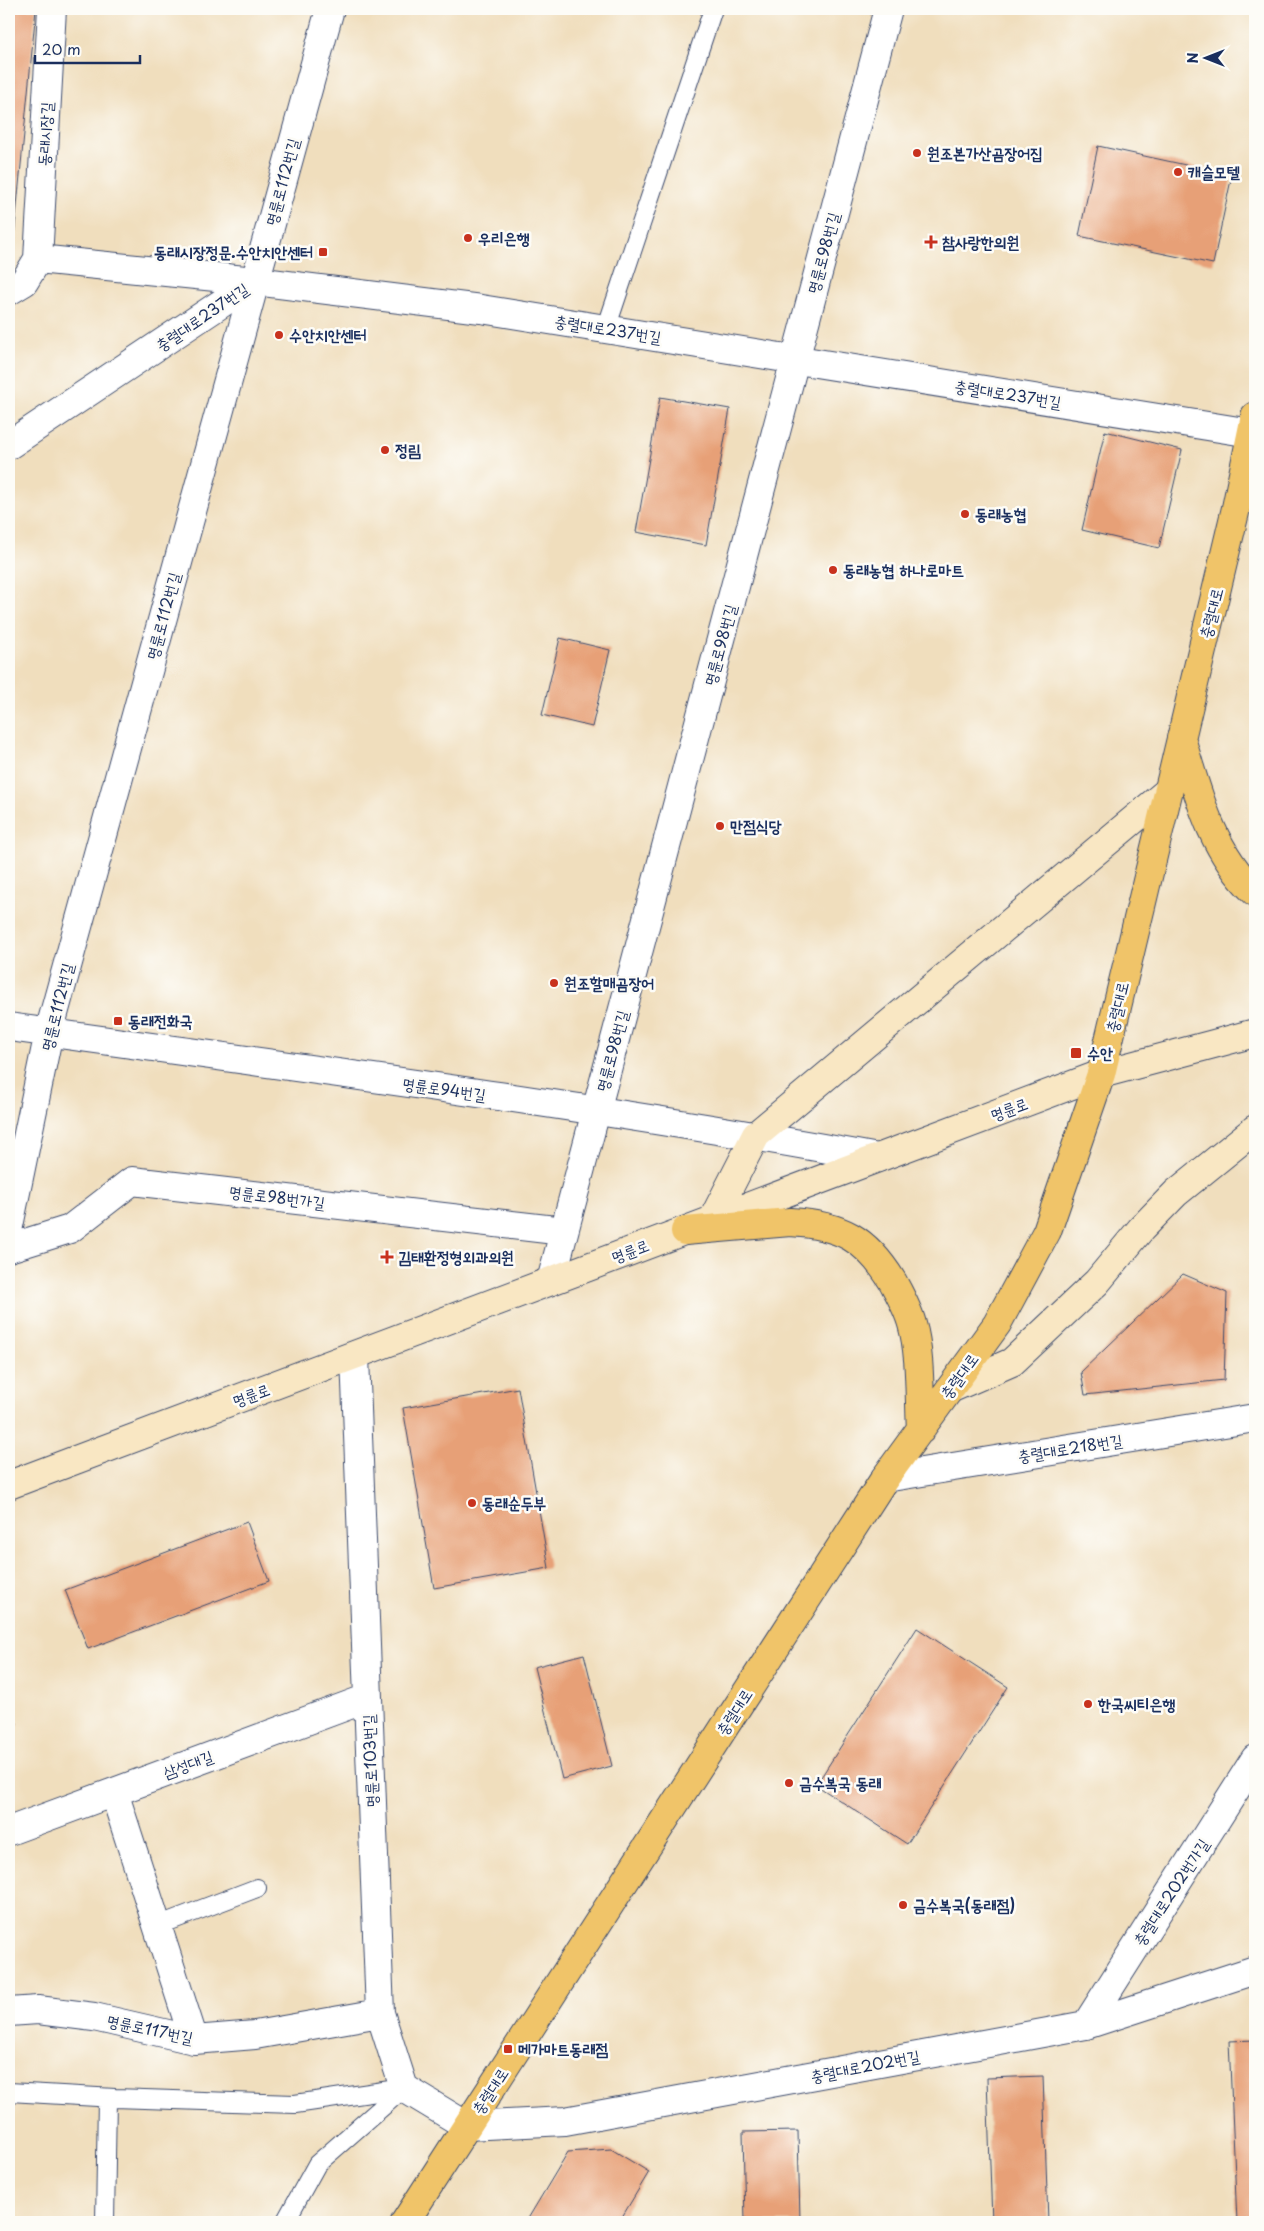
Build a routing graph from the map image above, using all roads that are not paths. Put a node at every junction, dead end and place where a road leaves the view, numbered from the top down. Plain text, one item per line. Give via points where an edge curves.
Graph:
1 (52, 9) edge
2 (330, 9) edge
3 (713, 9) edge
4 (888, 9) edge
5 (38, 259) junction
6 (255, 281) junction
7 (9, 292) edge
8 (606, 329) junction
9 (795, 360) junction
10 (1254, 428) edge
11 (9, 445) edge
12 (1181, 737) junction
13 (1168, 791) junction
14 (1255, 892) edge
15 (9, 1027) edge
16 (49, 1032) junction
17 (1255, 1033) edge
18 (1101, 1074) junction
19 (596, 1110) junction
20 (1255, 1130) edge
21 (756, 1135) junction
22 (878, 1158) junction
23 (712, 1221) junction
24 (9, 1226) edge
25 (564, 1231) junction
26 (685, 1231) junction
27 (9, 1248) edge
28 (551, 1281) junction
29 (355, 1356) junction
30 (950, 1389) junction
31 (1255, 1418) edge
32 (921, 1430) junction
33 (885, 1478) junction
34 (9, 1485) edge
35 (368, 1698) junction
36 (1255, 1759) edge
37 (114, 1792) junction
38 (9, 1831) edge
39 (257, 1888) dead end
40 (157, 1926) junction
41 (1255, 1970) edge
42 (9, 2012) edge
43 (380, 2013) junction
44 (1086, 2024) junction
45 (194, 2040) junction
46 (404, 2088) junction
47 (9, 2092) edge
48 (107, 2098) junction
49 (467, 2126) junction
50 (105, 2222) edge
51 (284, 2222) edge
52 (405, 2222) edge

1 - 5 street, 동래시장길
2 - 6 street, 명륜로112번길
3 - 8 lane
4 - 9 street, 명륜로98번길
5 - 6 street
5 - 7 street, 동래시장길 via 24,282
6 - 8 street, 충렬대로237번길
6 - 11 street, 충렬대로237번길
6 - 16 street, 명륜로112번길
8 - 9 street, 충렬대로237번길
9 - 10 street, 충렬대로237번길
9 - 19 street, 명륜로98번길
10 - 12 main road, 충렬대로
12 - 13 main road, 충렬대로
12 - 14 main road via 1212,834 1230,863
13 - 18 main road, 충렬대로
13 - 21 main road
15 - 16 street, 명륜로94번길
16 - 19 street, 명륜로94번길
16 - 24 street, 명륜로112번길
17 - 18 main road, 명륜로
18 - 22 main road, 명륜로
18 - 30 main road, 충렬대로 via 1047,1231 997,1324
19 - 21 street, 명륜로94번길
19 - 25 street, 명륜로98번길
20 - 30 main road via 1176,1193 1097,1282 1012,1362
21 - 22 street, 명륜로94번길
21 - 23 main road
22 - 23 main road, 명륜로
23 - 26 main road, 명륜로
25 - 27 street, 명륜로98번가길 via 132,1180 70,1229
25 - 28 street, 명륜로98번길
26 - 28 main road, 명륜로
26 - 32 main road via 807,1223 826,1226 850,1236 869,1249 899,1292 912,1324
28 - 29 main road, 명륜로
29 - 34 main road, 명륜로
29 - 35 street, 명륜로103번길
30 - 32 main road, 충렬대로
31 - 33 street, 충렬대로218번길
32 - 33 main road, 충렬대로
33 - 49 main road, 충렬대로
35 - 37 street, 삼성대길
35 - 43 street, 명륜로103번길
36 - 44 street, 충렬대로202번가길
37 - 38 street, 삼성대길
37 - 40 street
39 - 40 lane
40 - 45 street
41 - 44 street, 충렬대로202번길
42 - 45 street, 명륜로117번길 via 38,2010 94,2017
43 - 45 street, 명륜로117번길 via 255,2034
43 - 46 street, 명륜로103번길
44 - 49 street, 충렬대로202번길 via 565,2121
46 - 48 lane via 295,2104
46 - 49 street
46 - 51 lane via 317,2164
47 - 48 lane
48 - 50 lane
49 - 52 main road, 충렬대로

